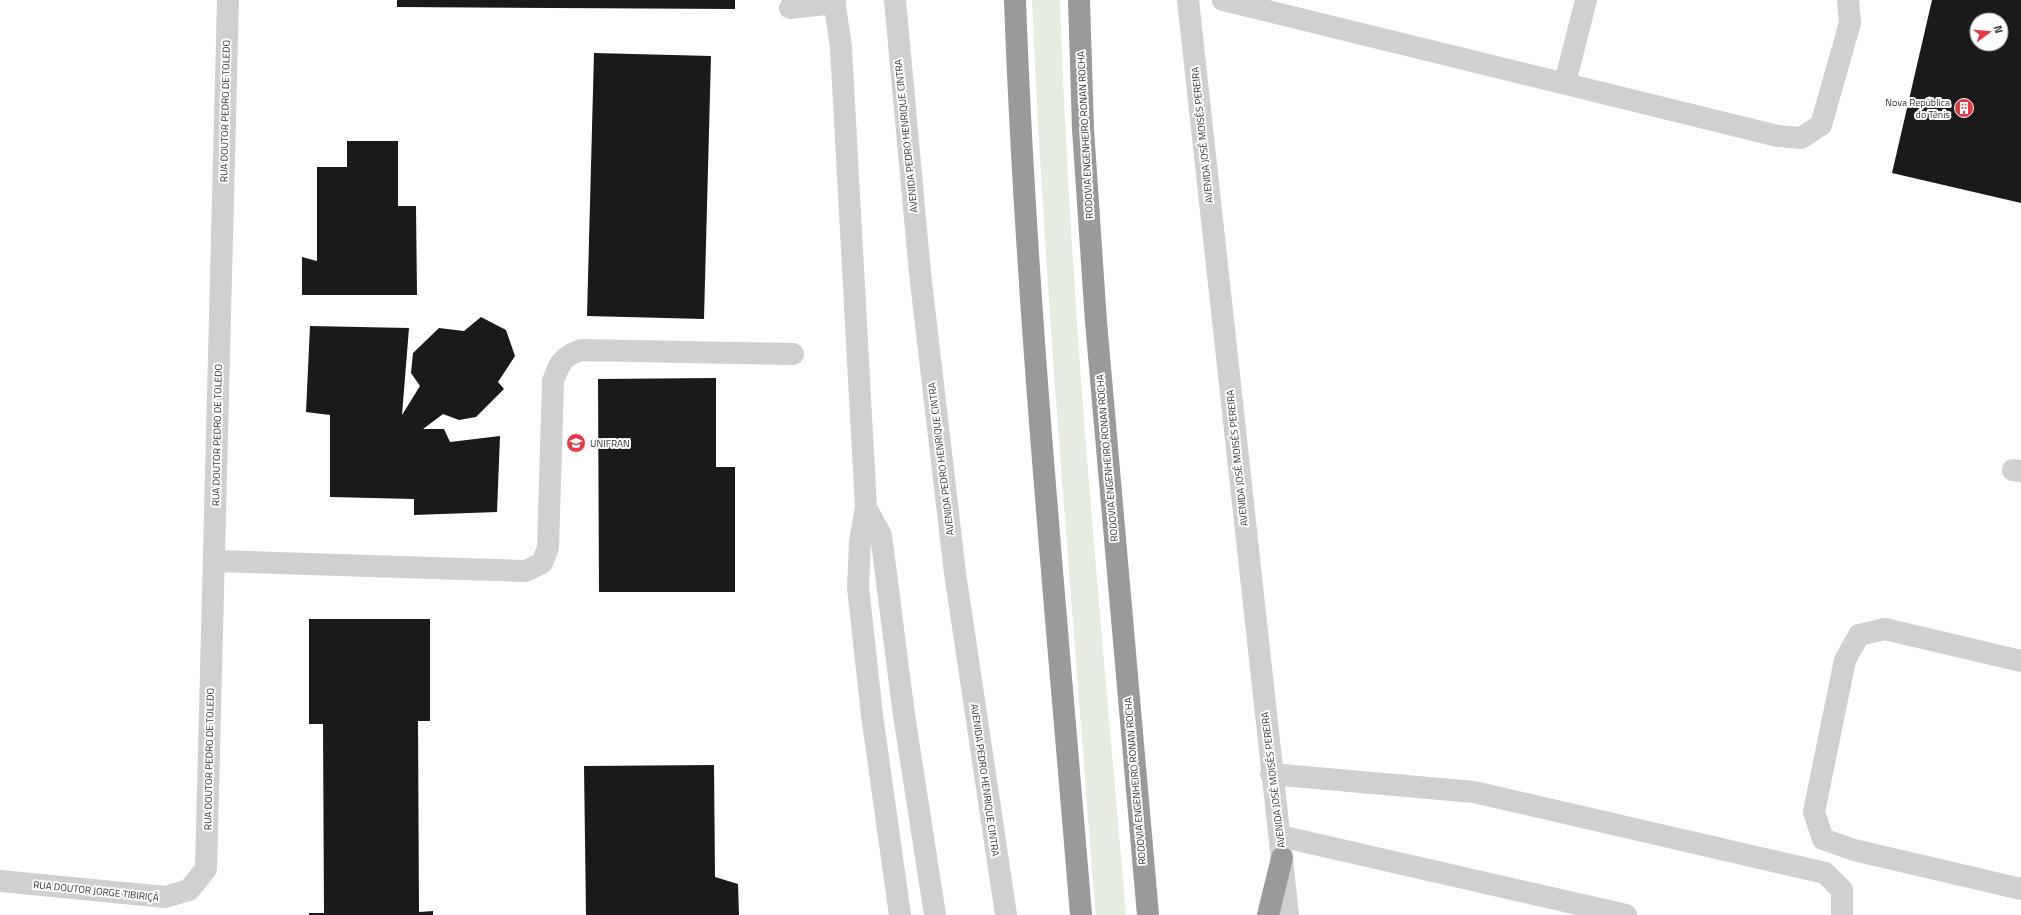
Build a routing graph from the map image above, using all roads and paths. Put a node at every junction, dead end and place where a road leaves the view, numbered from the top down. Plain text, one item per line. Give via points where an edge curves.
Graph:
1 (228, 0) edge
2 (895, 0) edge
3 (1015, 0) edge
4 (1079, 0) edge
5 (1188, 0) edge
6 (1223, 0) edge
7 (1586, 0) edge
8 (1848, 0) edge
9 (835, 2) edge
10 (1259, 4) edge
11 (790, 8) dead end
12 (1565, 83) junction
13 (793, 354) dead end
14 (866, 508) junction
15 (214, 561) junction
16 (2021, 661) edge
17 (872, 715) junction
18 (904, 715) junction
19 (1271, 774) junction
20 (1280, 836) junction
21 (1282, 858) junction
22 (206, 869) joint
23 (0, 881) edge
24 (2021, 889) edge
25 (900, 915) edge
26 (935, 915) edge
27 (1006, 915) edge
28 (1081, 915) edge
29 (1148, 915) edge
30 (1268, 915) edge
31 (1288, 915) edge
32 (1626, 915) edge
33 (1842, 915) edge

1 - 15 street, RUA DOUTOR PEDRO DE TOLEDO
2 - 27 street, AVENIDA PEDRO HENRIQUE CINTRA via 920,273 955,573
3 - 28 highway via 1032,323
4 - 29 highway, RODOVIA ENGENHEIRO RONAN ROCHA via 1083,129 1096,322
5 - 19 street, AVENIDA JOSÉ MOISÉS PEREIRA
6 - 10 street
7 - 12 street
8 - 12 street via 1850,23 1821,126 1801,138 1778,136
9 - 11 street
9 - 14 street via 841,47
10 - 12 street
13 - 15 street via 581,350 568,354 559,363 553,381 548,548 542,563 526,571
14 - 17 street via 860,541 858,587
14 - 18 street via 880,535
15 - 22 street, RUA DOUTOR PEDRO DE TOLEDO
16 - 24 street via 1885,629 1859,635 1845,660 1814,812 1823,839 1854,850
17 - 18 street
17 - 25 street
18 - 26 street
19 - 20 street, AVENIDA JOSÉ MOISÉS PEREIRA
19 - 33 street via 1474,792 1825,873 1842,890
20 - 21 street, AVENIDA JOSÉ MOISÉS PEREIRA
20 - 32 street
21 - 30 highway
21 - 31 street, AVENIDA JOSÉ MOISÉS PEREIRA
22 - 23 street, RUA DOUTOR JORGE TIBIRIÇÁ via 189,890 165,897

